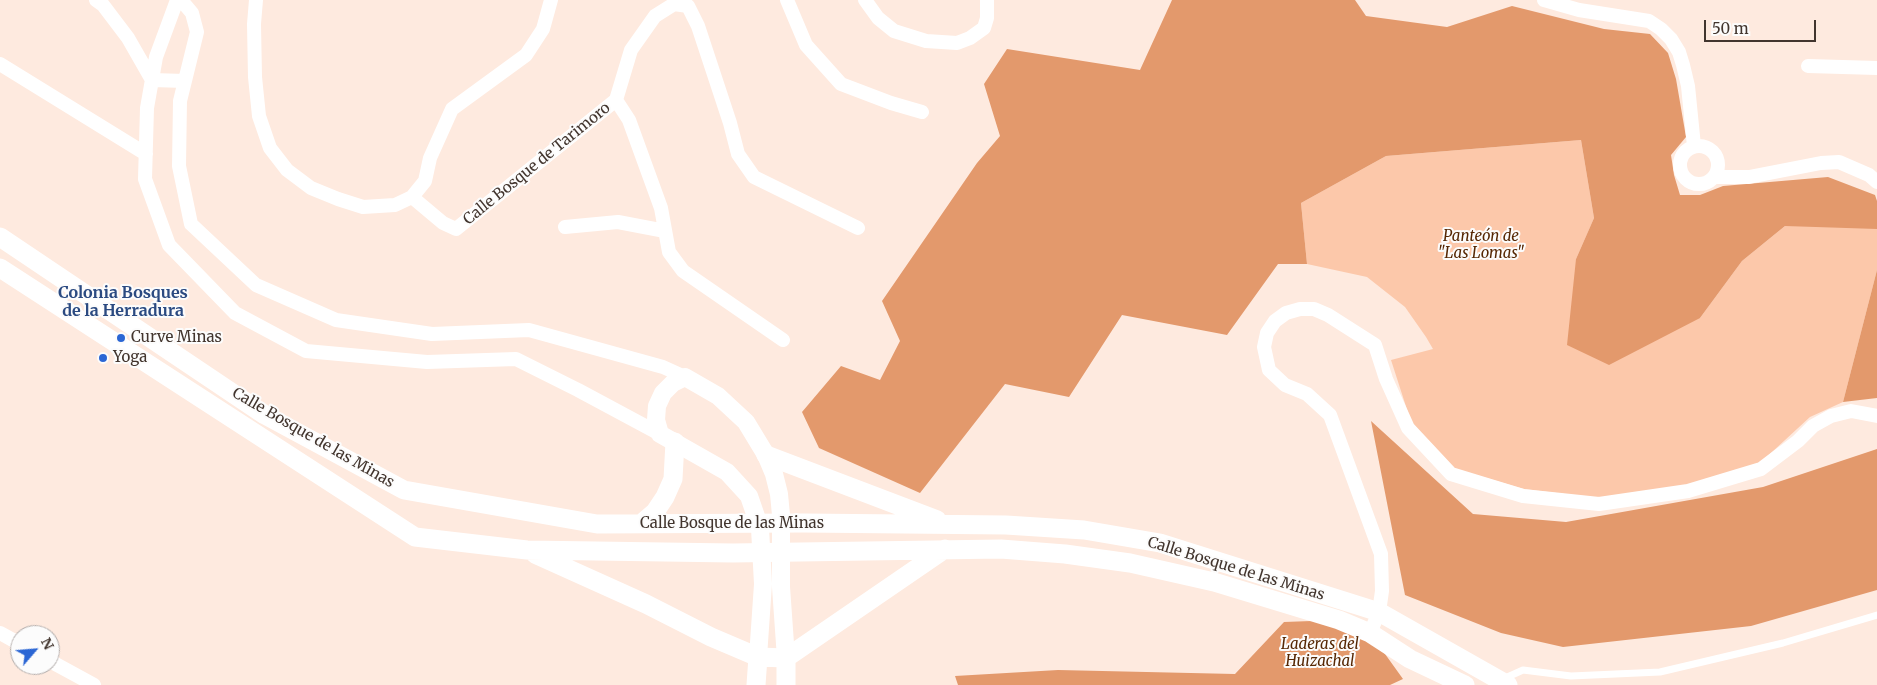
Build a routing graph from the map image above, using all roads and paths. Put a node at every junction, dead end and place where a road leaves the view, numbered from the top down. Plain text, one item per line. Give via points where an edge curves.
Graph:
1 (96, 0) edge
2 (177, 0) edge
3 (181, 0) edge
4 (256, 0) edge
5 (551, 0) edge
6 (788, 0) edge
7 (865, 0) edge
8 (987, 0) edge
9 (1544, 0) edge
10 (684, 3) edge
11 (0, 64) edge
12 (1808, 66) dead end
13 (1877, 68) edge
14 (152, 80) junction
15 (185, 81) junction
16 (616, 100) junction
17 (922, 112) dead end
18 (1694, 146) junction
19 (146, 154) junction
20 (1715, 177) junction
21 (1877, 182) edge
22 (412, 197) junction
23 (565, 227) dead end
24 (858, 228) dead end
25 (665, 231) junction
26 (0, 237) edge
27 (0, 268) edge
28 (123, 319) junction
29 (111, 340) junction
30 (783, 340) dead end
31 (685, 377) junction
32 (1877, 416) edge
33 (668, 438) junction
34 (766, 455) junction
35 (641, 524) junction
36 (950, 524) junction
37 (945, 549) junction
38 (527, 550) junction
39 (1379, 612) junction
40 (1877, 615) edge
41 (1370, 633) junction
42 (758, 657) junction
43 (786, 658) junction
44 (60, 667) edge
45 (1504, 682) edge
46 (90, 684) edge
47 (756, 685) edge
48 (786, 685) edge
49 (1465, 685) edge

1 - 14 street via 128,38
2 - 14 street via 156,57
3 - 15 street via 192,13 197,32
4 - 22 street via 258,116 270,148 287,170 311,188 363,207 395,205
5 - 22 street via 543,28 526,55 452,109 430,158 425,181
6 - 17 street via 806,45 841,84
7 - 8 street via 878,18 894,31 926,41 957,44 984,28
9 - 18 street via 1579,10 1649,21 1672,39 1688,86
10 - 16 street, Calle Bosque de Tarimoro via 655,16 631,50
10 - 24 street via 698,26 738,154 754,177
11 - 19 street
12 - 13 street
14 - 15 street
14 - 19 street via 147,108
15 - 31 street via 180,101 179,166 191,224 256,285 336,320 432,334 529,330 663,367
16 - 22 street, Calle Bosque de Tarimoro via 456,229 443,223
16 - 25 street via 629,120 661,208
18 - 20 street via 1705,146 1714,152 1719,167
18 - 20 street via 1682,156 1681,172 1693,184 1701,185
19 - 33 street via 146,178 169,245 235,313 306,351 427,362 516,359
20 - 21 street via 1749,177 1839,162
23 - 25 street via 618,222
25 - 30 street via 670,252 682,272
26 - 28 main road, Calle Bosque de las Minas
27 - 29 main road, Calle Bosque de las Minas
28 - 29 main road
28 - 35 main road, Calle Bosque de las Minas via 265,415 404,490 597,524
29 - 38 main road, Calle Bosque de las Minas via 415,537
31 - 33 street via 672,383 657,406 656,420
31 - 34 street via 718,396 734,410 746,422
32 - 39 street via 1851,411 1831,416 1813,426 1761,469 1688,491 1599,504 1523,496 1451,474 1408,428 1375,345 1314,309 1286,313 1267,333 1264,347 1268,370 1285,385 1307,394 1330,415 1381,554
33 - 35 main road via 673,479 666,497
33 - 42 street via 727,472 749,496 760,528 763,584
34 - 36 main road
34 - 43 street via 776,481 781,515 781,587
35 - 36 main road, Calle Bosque de las Minas
36 - 39 main road, Calle Bosque de las Minas via 1084,530 1160,543
37 - 38 main road, Calle Bosque de las Minas
37 - 41 main road, Calle Bosque de las Minas via 1065,554 1130,563 1214,582
37 - 43 main road
38 - 42 main road via 646,604 711,638
39 - 41 street
39 - 45 main road, Calle Bosque de las Minas
40 - 45 lane via 1783,643 1660,672 1571,676 1522,670
41 - 49 main road, Calle Bosque de las Minas via 1410,658
42 - 43 main road
42 - 47 main road
43 - 48 main road
44 - 46 street

